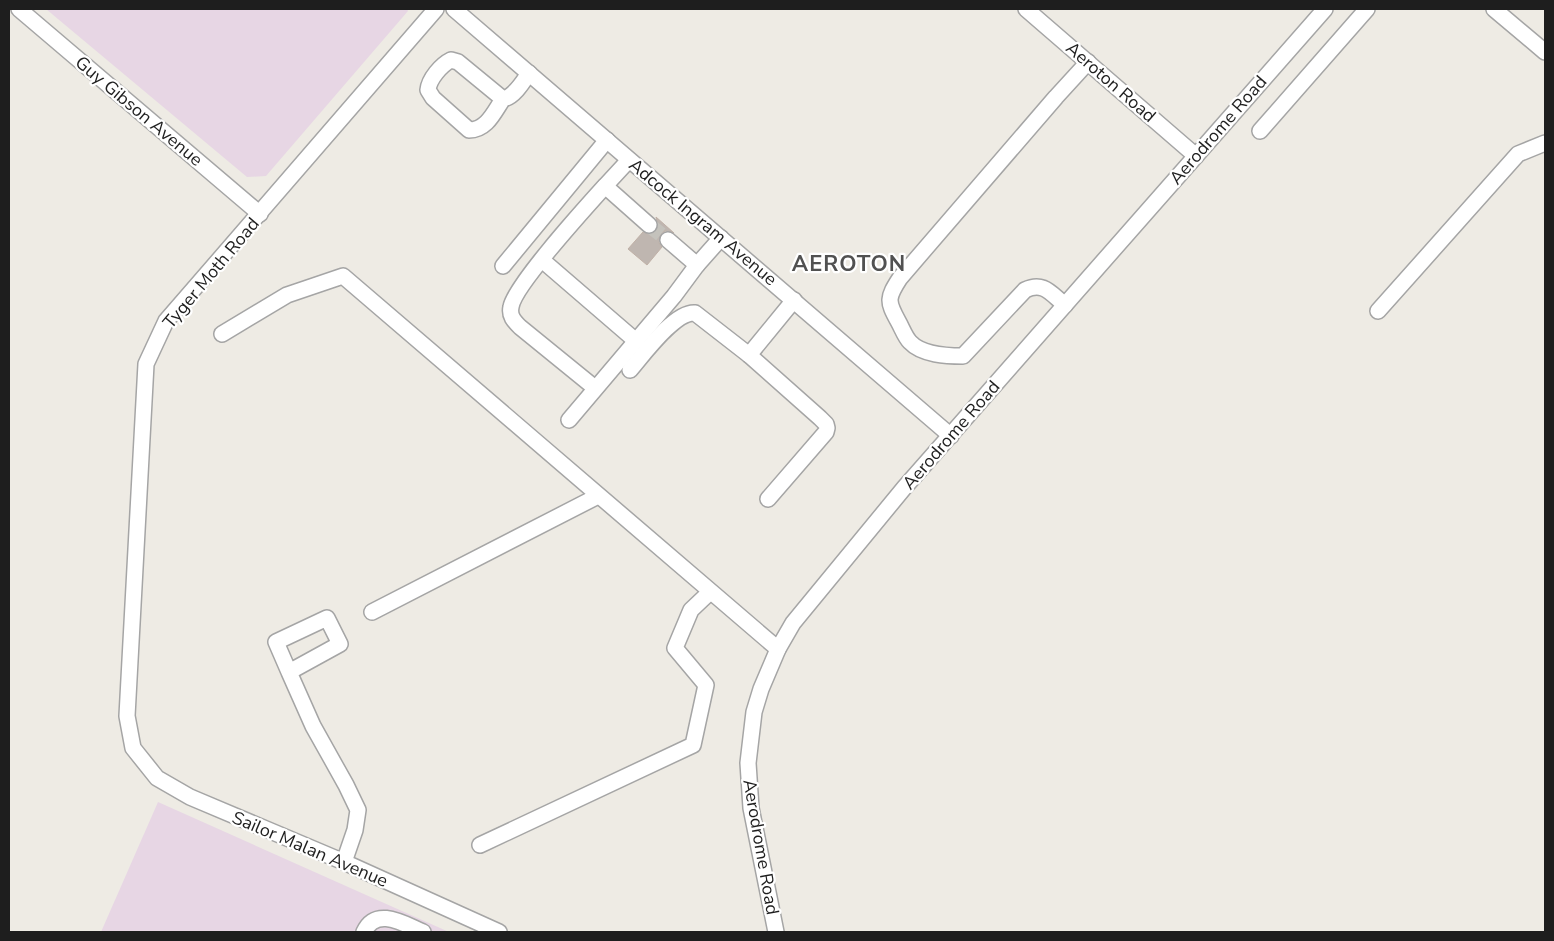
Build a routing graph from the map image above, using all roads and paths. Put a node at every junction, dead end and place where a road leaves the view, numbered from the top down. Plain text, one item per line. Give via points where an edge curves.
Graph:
1 (19, 9) edge
2 (436, 9) edge
3 (454, 9) edge
4 (1026, 9) edge
5 (1325, 9) edge
6 (1367, 9) edge
7 (1494, 9) edge
8 (1545, 52) edge
9 (1088, 62) junction
10 (529, 73) junction
11 (503, 99) junction
12 (1260, 131) dead end
13 (607, 140) junction
14 (1545, 143) edge
15 (1196, 156) junction
16 (629, 160) junction
17 (605, 186) junction
18 (260, 214) junction
19 (649, 225) tunnel mouth
20 (721, 238) junction
21 (668, 240) tunnel mouth
22 (542, 260) junction
23 (697, 265) junction
24 (503, 266) dead end
25 (794, 300) junction
26 (1065, 305) junction
27 (1378, 312) dead end
28 (222, 334) dead end
29 (636, 340) junction
30 (749, 355) junction
31 (630, 370) dead end
32 (595, 388) junction
33 (569, 420) dead end
34 (951, 436) junction
35 (598, 496) junction
36 (768, 499) dead end
37 (710, 592) junction
38 (372, 612) dead end
39 (778, 649) junction
40 (289, 672) dead end
41 (133, 748) joint
42 (480, 846) dead end
43 (344, 862) junction
44 (364, 932) edge
45 (423, 932) edge
46 (499, 932) edge
47 (776, 932) edge

1 - 18 street, Guy Gibson Avenue
2 - 18 street, Tyger Moth Road
3 - 10 street, Adcock Ingram Avenue
4 - 9 street, Aeroton Road
5 - 15 street, Aerodrome Road
6 - 12 street
7 - 8 street
9 - 15 street, Aeroton Road
9 - 26 street via 900,278 891,292 890,306 910,342 921,349 946,356 963,356 1025,290 1042,287
10 - 11 street via 512,95
10 - 13 street, Adcock Ingram Avenue
11 - 11 street via 458,62 451,60 428,85 433,98 469,130 483,127
13 - 16 street, Adcock Ingram Avenue
13 - 24 street
14 - 27 street via 1518,154
15 - 26 street, Aerodrome Road
16 - 17 street
16 - 20 street, Adcock Ingram Avenue
17 - 19 street
17 - 22 street
18 - 41 street, Tyger Moth Road via 166,321 146,364 127,716
20 - 23 street
20 - 25 street, Adcock Ingram Avenue
21 - 23 street
22 - 29 street
22 - 32 street via 512,301 511,315 520,327
23 - 29 street
25 - 30 street
25 - 34 street, Adcock Ingram Avenue
26 - 34 street, Aerodrome Road
28 - 35 street via 287,296 343,276
29 - 32 street
30 - 31 street via 691,312 666,330
30 - 36 street via 820,418 827,428
32 - 33 street
34 - 39 street, Aerodrome Road via 793,623
35 - 37 street
35 - 38 street
37 - 39 street
37 - 42 street via 691,610 675,648 706,685 693,745
39 - 47 street, Aerodrome Road via 754,712 748,763 751,808
40 - 43 street via 313,726 358,810
41 - 43 street, Sailor Malan Avenue via 157,778 190,797
43 - 46 street, Sailor Malan Avenue
44 - 45 street via 371,922 382,917

